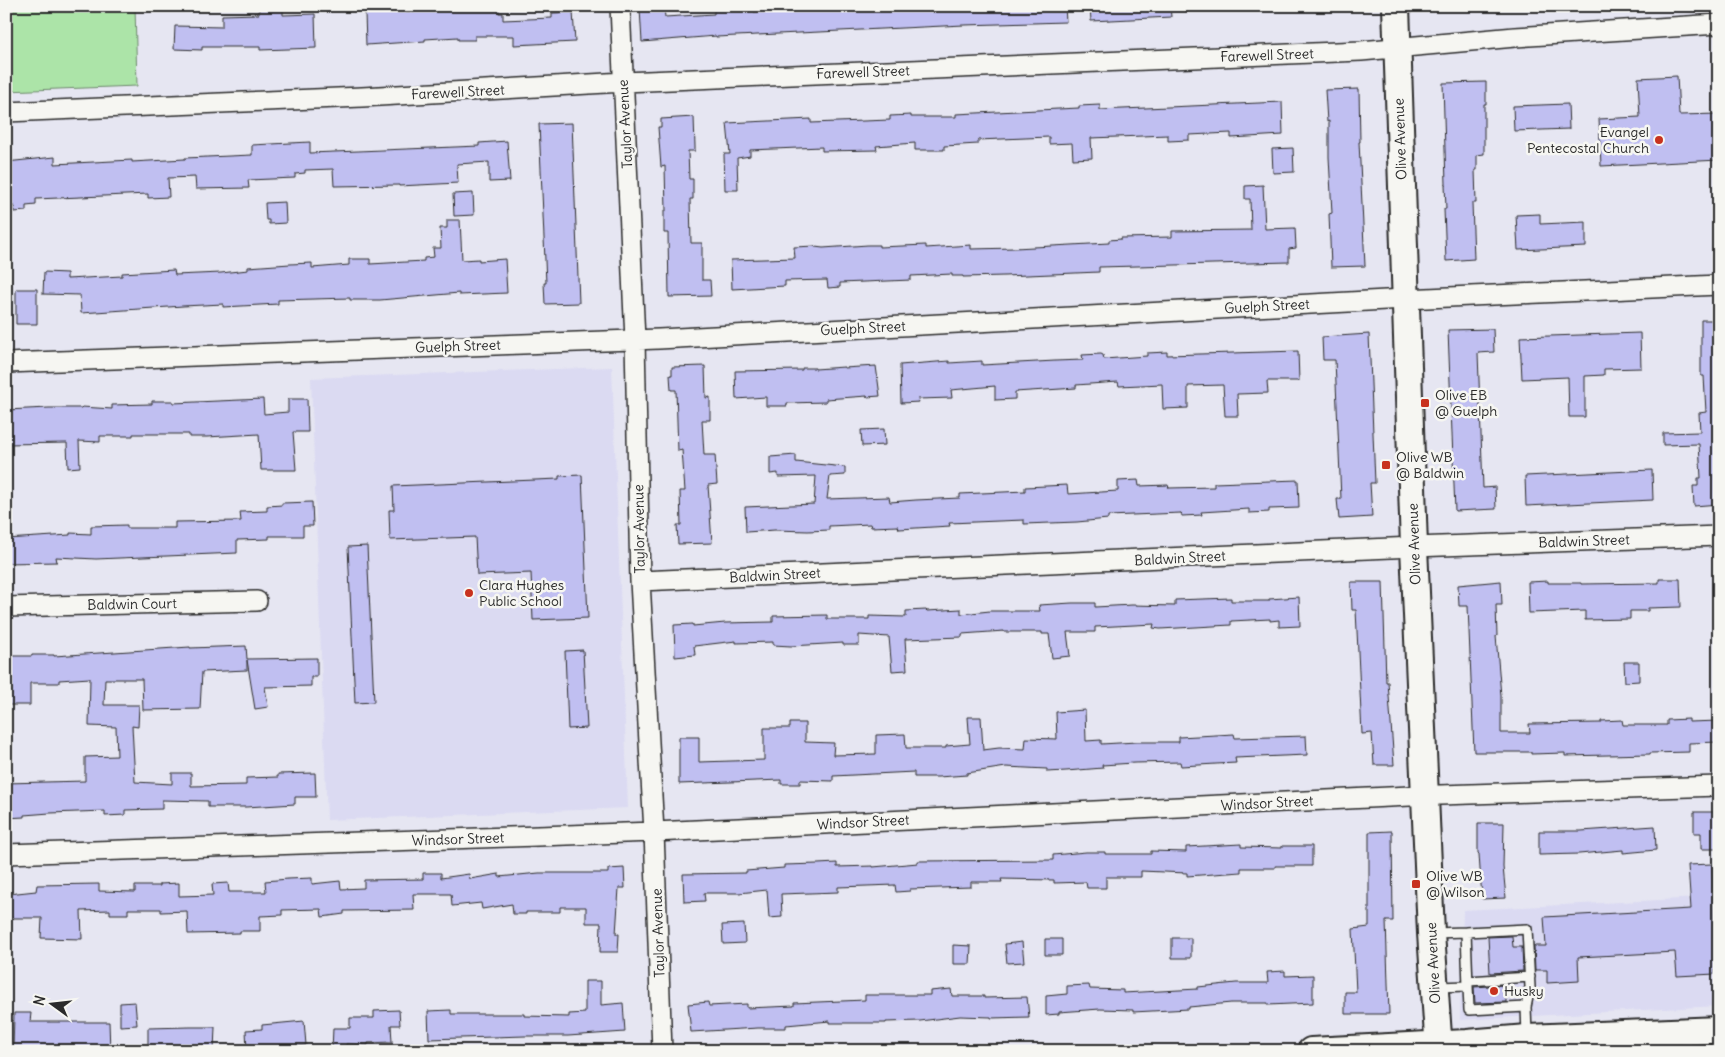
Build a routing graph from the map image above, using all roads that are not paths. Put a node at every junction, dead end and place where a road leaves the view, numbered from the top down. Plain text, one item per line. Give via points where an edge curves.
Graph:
1 (620, 6) edge
2 (1396, 6) edge
3 (1719, 24) edge
4 (1397, 48) junction
5 (624, 82) junction
6 (6, 112) edge
7 (1719, 285) edge
8 (1405, 299) junction
9 (635, 340) junction
10 (6, 363) edge
11 (1719, 536) edge
12 (1414, 547) junction
13 (640, 581) junction
14 (257, 601) dead end
15 (6, 607) edge
16 (1719, 786) edge
17 (1426, 795) junction
18 (654, 832) junction
19 (6, 854) edge
20 (1466, 932) junction
21 (1431, 934) junction
22 (1530, 977) junction
23 (1468, 983) junction
24 (1434, 987) junction
25 (1526, 1007) junction
26 (1719, 1030) edge
27 (1528, 1038) junction
28 (1686, 1041) edge
29 (1439, 1047) edge
30 (662, 1051) edge
31 (1311, 1051) edge

1 - 5 street, Taylor Avenue
2 - 4 main road, Olive Avenue
3 - 4 street, Farewell Street
4 - 5 street, Farewell Street
4 - 8 main road, Olive Avenue
5 - 6 street, Farewell Street
5 - 9 street, Taylor Avenue
7 - 8 street, Guelph Street
8 - 9 street, Guelph Street
8 - 12 main road, Olive Avenue
9 - 10 street, Guelph Street
9 - 13 street, Taylor Avenue
11 - 12 street, Baldwin Street
12 - 13 street, Baldwin Street
12 - 17 main road, Olive Avenue
13 - 18 street, Taylor Avenue
14 - 15 street, Baldwin Court
16 - 17 street, Windsor Street
17 - 18 street, Windsor Street
17 - 21 main road, Olive Avenue
18 - 19 street, Windsor Street
18 - 30 street, Taylor Avenue
20 - 21 lane
20 - 22 lane via 1527,929
20 - 23 lane
21 - 24 main road, Olive Avenue
22 - 23 lane
22 - 25 lane
23 - 24 lane
23 - 25 lane via 1469,1010 1488,1006
24 - 29 main road, Olive Avenue
25 - 27 lane
26 - 28 main road
27 - 28 main road
27 - 29 main road
29 - 31 main road

